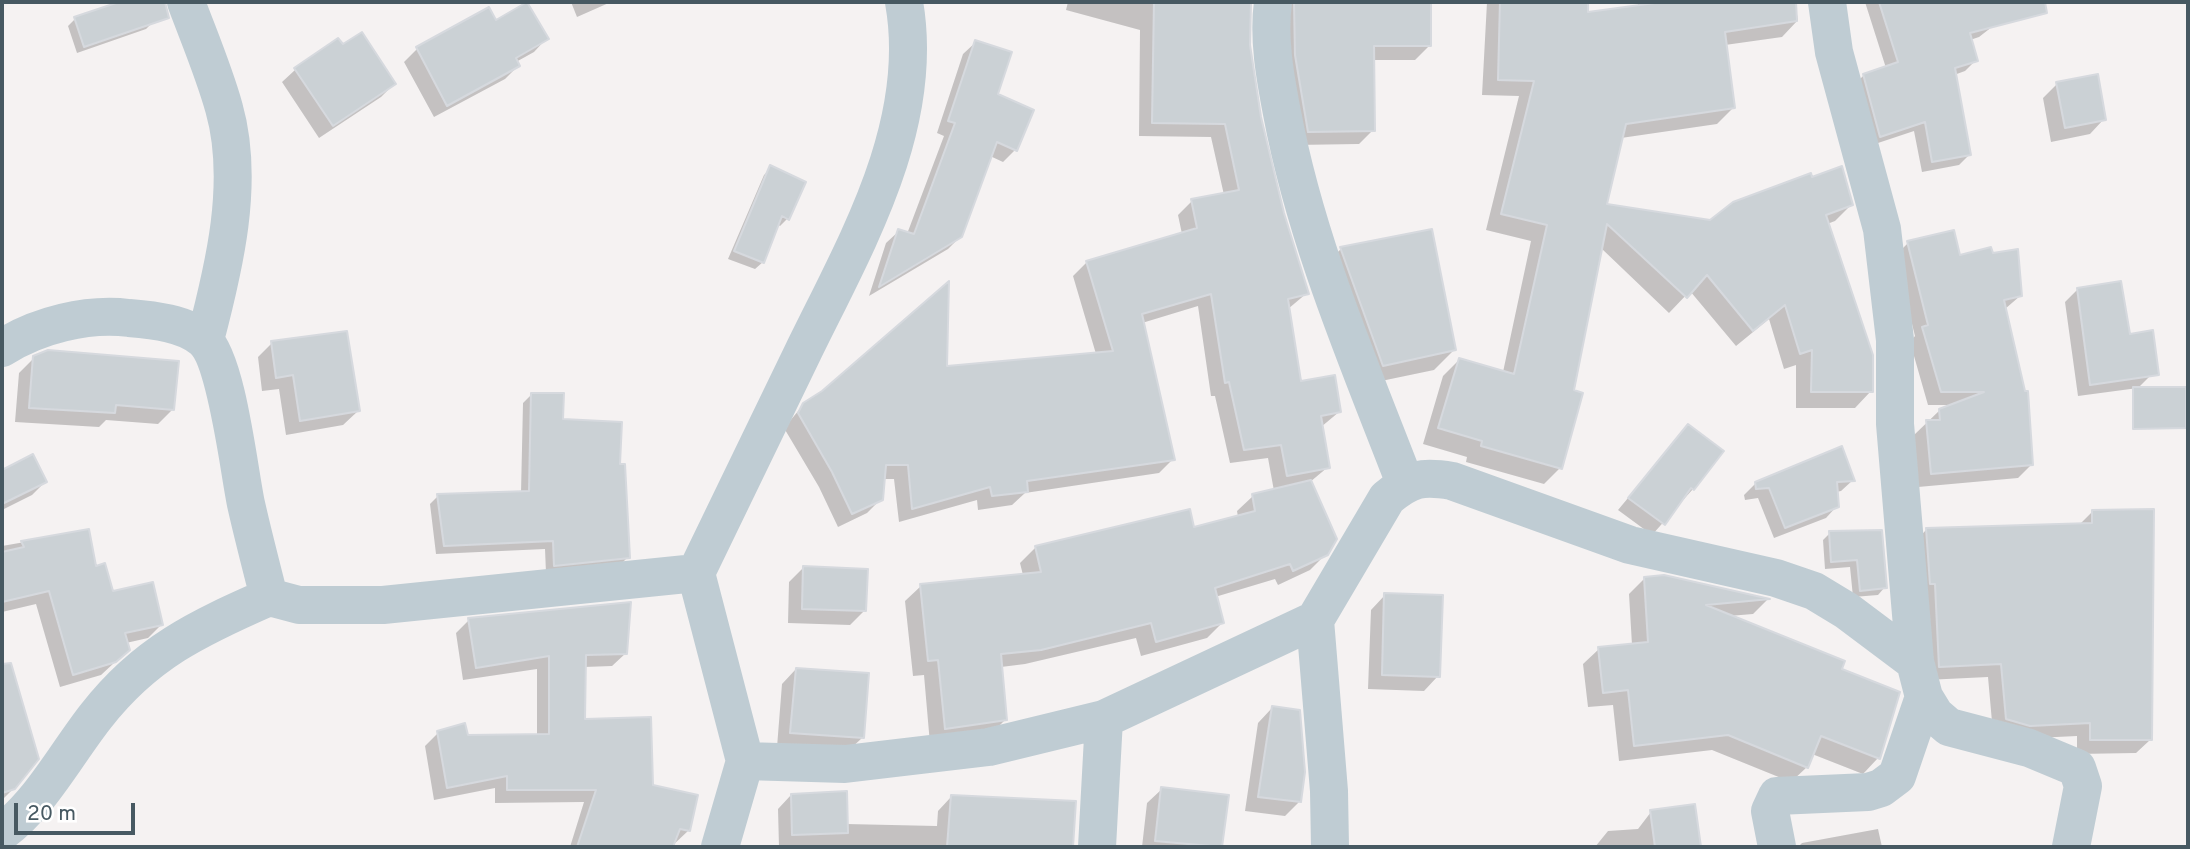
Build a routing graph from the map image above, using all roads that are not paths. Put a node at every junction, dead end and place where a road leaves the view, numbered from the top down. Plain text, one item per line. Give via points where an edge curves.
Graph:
1 (186, 2) edge
2 (904, 2) edge
3 (1273, 2) edge
4 (1827, 2) edge
5 (205, 340) junction
6 (2, 348) edge
7 (1405, 483) junction
8 (696, 573) junction
9 (269, 597) junction
10 (1315, 620) junction
11 (1919, 679) junction
12 (1104, 719) junction
13 (745, 761) junction
14 (2, 832) edge
15 (720, 847) edge
16 (1097, 847) edge
17 (1330, 847) edge
18 (1777, 847) edge
19 (2071, 847) edge

1 - 5 street via 225,110 233,190 222,277
2 - 8 street via 910,35 905,96 875,204
3 - 7 street via 1274,73 1294,178 1334,299
4 - 11 street via 1834,52 1882,229 1895,340 1895,424
5 - 6 street via 165,321 110,316 48,326
5 - 9 street via 219,370 232,421
7 - 10 street via 1387,498
7 - 11 street via 1429,477 1452,481 1630,545 1814,591 1847,611
8 - 9 street via 383,605 299,605
8 - 13 street
9 - 14 street via 195,629 144,664 98,713 34,798
10 - 12 street
10 - 17 street
11 - 18 street via 1897,776 1868,792 1777,796 1770,811
11 - 19 street via 1935,715 1949,727 2029,748 2077,768 2083,786
12 - 13 street via 989,747 845,764
12 - 16 street
13 - 15 street

